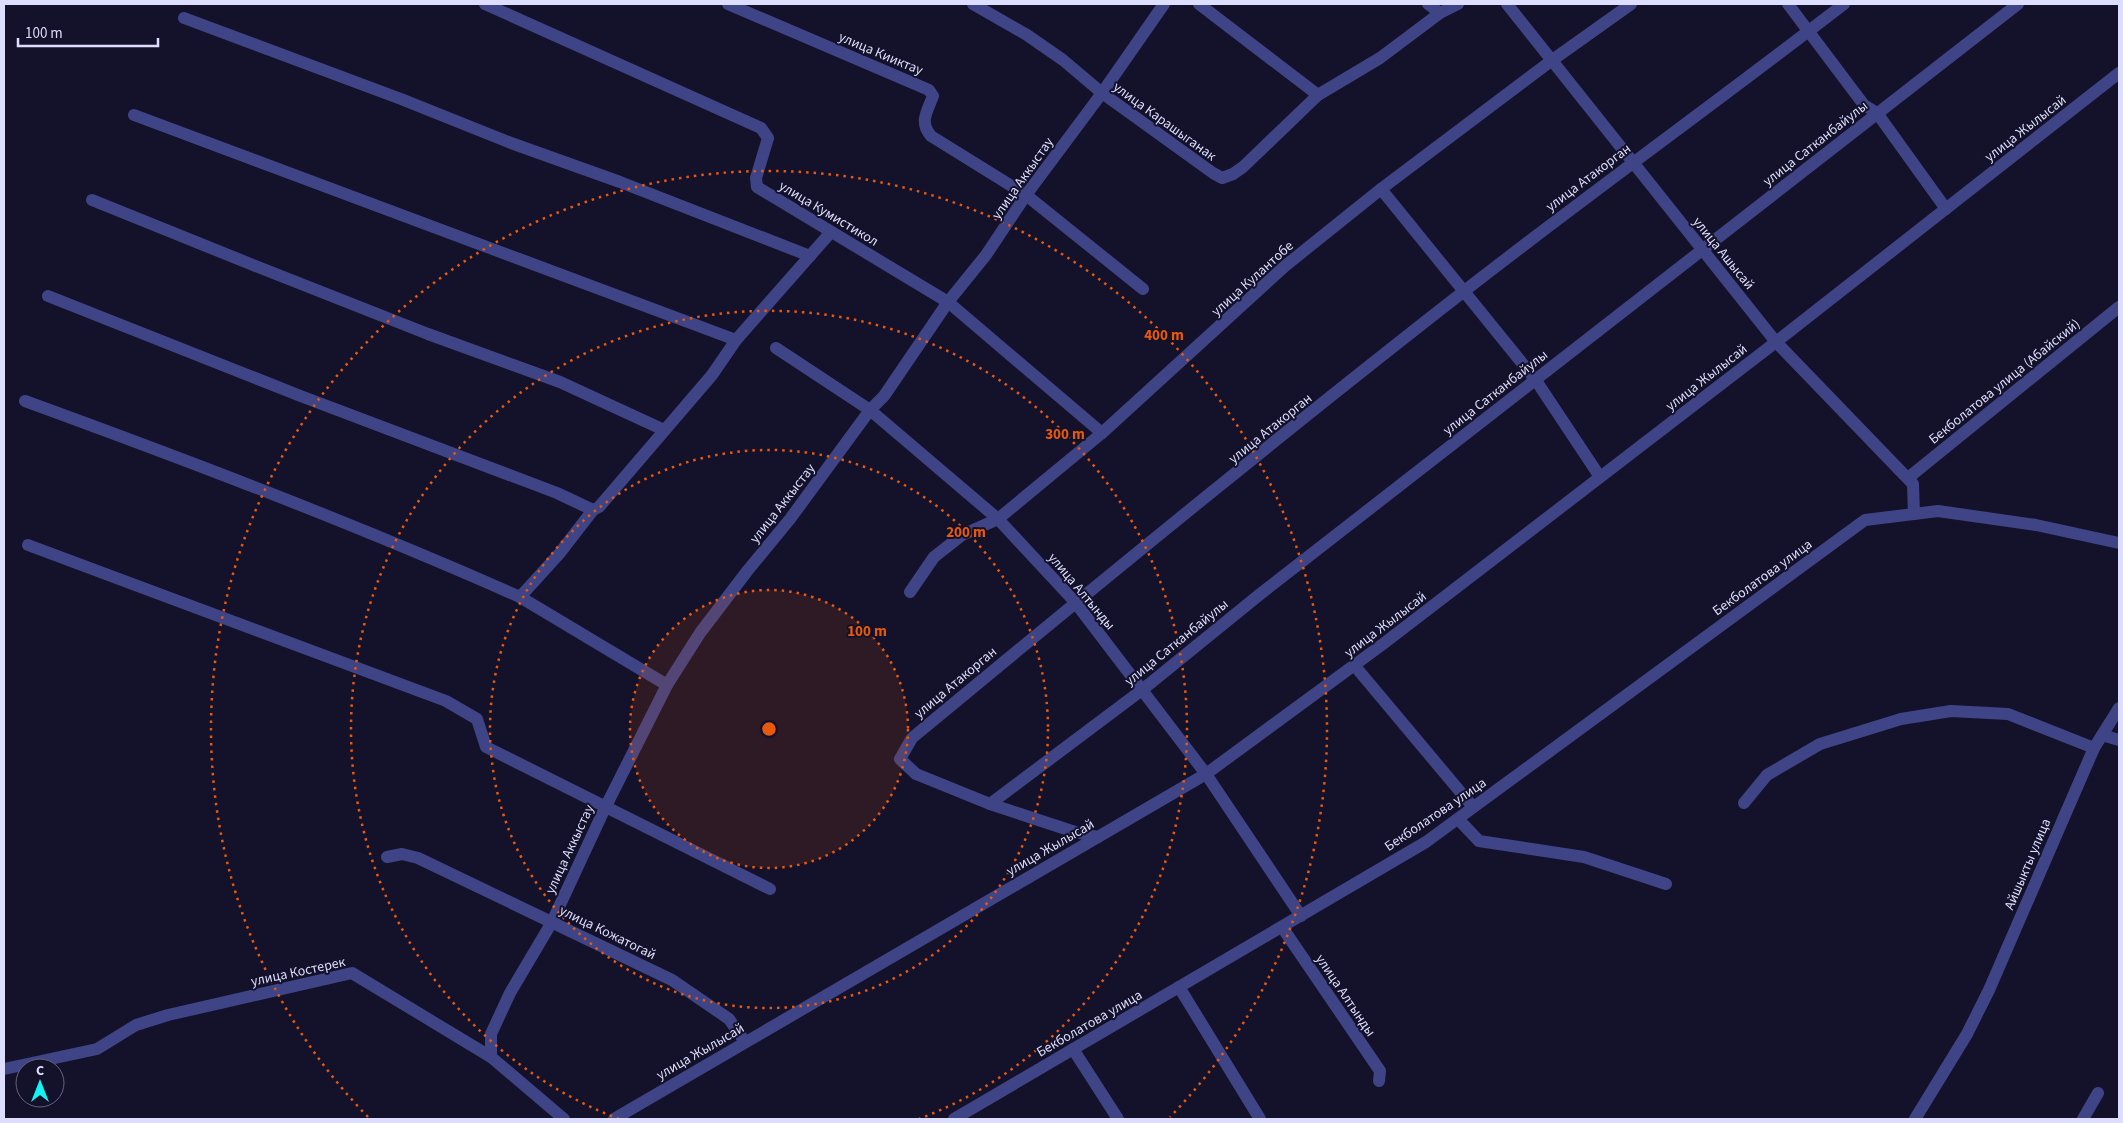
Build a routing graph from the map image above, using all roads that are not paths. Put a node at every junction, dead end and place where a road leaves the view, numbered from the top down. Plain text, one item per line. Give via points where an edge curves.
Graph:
1 (485, 4) edge
2 (728, 4) edge
3 (976, 4) edge
4 (1164, 4) edge
5 (1200, 4) edge
6 (1428, 4) edge
7 (1458, 4) edge
8 (1507, 4) edge
9 (1631, 4) edge
10 (1788, 4) edge
11 (1844, 4) edge
12 (2018, 4) edge
13 (1440, 13) junction
14 (184, 18) dead end
15 (1808, 31) junction
16 (1551, 61) junction
17 (2119, 72) edge
18 (1102, 93) junction
19 (1318, 95) junction
20 (1877, 113) junction
21 (134, 115) dead end
22 (1633, 161) junction
23 (1381, 189) junction
24 (1026, 195) junction
25 (92, 200) dead end
26 (1946, 209) junction
27 (831, 232) junction
28 (1701, 250) junction
29 (810, 256) junction
30 (1143, 290) dead end
31 (1462, 292) junction
32 (48, 296) dead end
33 (948, 302) junction
34 (2119, 307) edge
35 (736, 340) junction
36 (1776, 342) junction
37 (776, 348) dead end
38 (1535, 380) junction
39 (25, 401) dead end
40 (870, 410) junction
41 (664, 430) junction
42 (1102, 433) junction
43 (1600, 477) junction
44 (1908, 478) junction
45 (593, 510) junction
46 (1914, 514) junction
47 (998, 519) junction
48 (2119, 543) edge
49 (28, 545) dead end
50 (910, 592) dead end
51 (520, 597) junction
52 (1075, 602) junction
53 (1354, 666) junction
54 (667, 686) junction
55 (1142, 690) junction
56 (2119, 708) edge
57 (2102, 735) junction
58 (2119, 740) edge
59 (2094, 748) junction
60 (1206, 774) junction
61 (1744, 803) dead end
62 (990, 804) junction
63 (1473, 807) junction
64 (605, 808) junction
65 (1458, 818) junction
66 (1098, 837) junction
67 (387, 857) dead end
68 (1666, 884) dead end
69 (770, 889) dead end
70 (1301, 916) junction
71 (552, 922) junction
72 (1282, 926) junction
73 (1179, 987) junction
74 (745, 1042) junction
75 (1073, 1049) junction
76 (491, 1057) junction
77 (4, 1069) edge
78 (1379, 1081) dead end
79 (2098, 1093) dead end
80 (959, 1118) edge
81 (564, 1119) edge
82 (614, 1119) edge
83 (1118, 1119) edge
84 (1260, 1119) edge
85 (1915, 1119) edge
86 (2083, 1119) edge

1 - 27 street, улица Кумистикол via 761,128 768,138 756,178 757,187
2 - 24 street, улица Кииктау via 929,90 932,96 924,119 925,128 931,136
3 - 18 street, улица Карашыганак via 1063,60
4 - 18 street, улица Аккыстау
5 - 19 street
6 - 13 street
7 - 13 street, улица Карашыганак
8 - 16 street, улица Ашысай
9 - 16 street, улица Кулантобе
10 - 15 street
11 - 15 street, улица Атакорган
12 - 20 street, улица Сатканбайулы
13 - 19 street, улица Карашыганак via 1380,58
14 - 29 street
15 - 20 street via 1864,105
15 - 22 street, улица Атакорган
16 - 22 street, улица Ашысай
16 - 23 street, улица Кулантобе
17 - 26 street, улица Жылысай
18 - 19 street, улица Карашыганак via 1222,178 1243,167
18 - 24 street, улица Аккыстау
20 - 26 street
20 - 28 street, улица Сатканбайулы
21 - 35 street
22 - 28 street, улица Ашысай
22 - 31 street, улица Атакорган
23 - 31 street
23 - 42 street, улица Кулантобе via 1285,266
24 - 30 street, улица Кииктау
24 - 33 street, улица Аккыстау via 986,255
25 - 41 street via 372,312 560,382
26 - 36 street, улица Жылысай
27 - 29 street
27 - 33 street, улица Кумистикол
28 - 36 street, улица Ашысай
28 - 38 street, улица Сатканбайулы
29 - 35 street
31 - 38 street
31 - 52 street, улица Атакорган
32 - 45 street via 557,493
33 - 40 street, улица Аккыстау via 884,396
33 - 42 street, улица Кумистикол
34 - 44 street, Бекболатова улица (Абайский)
35 - 41 street via 712,375
36 - 43 street, улица Жылысай
36 - 44 street, улица Ашысай
37 - 40 street, улица Алтынды
38 - 43 street
38 - 55 street, улица Сатканбайулы
39 - 51 street via 331,516
40 - 47 street, улица Алтынды
40 - 54 street, улица Аккыстау via 700,633
41 - 45 street via 599,508
42 - 47 street, улица Кулантобе
43 - 53 street, улица Жылысай
44 - 46 street via 1913,484
45 - 51 street
46 - 48 street via 1938,511 2036,525
46 - 63 street, Бекболатова улица via 1865,520
47 - 50 street, улица Кулантобе via 962,535 934,558
47 - 52 street, улица Алтынды
49 - 64 street via 446,701 477,719 486,747
51 - 54 street
52 - 55 street, улица Алтынды
52 - 62 street, улица Атакорган via 912,738 900,759 916,774
53 - 60 street, улица Жылысай
53 - 63 street
54 - 64 street, улица Аккыстау
55 - 60 street, улица Алтынды
55 - 62 street, улица Сатканбайулы
56 - 57 street, Айшыкты улица
57 - 58 street
57 - 59 street, Айшыкты улица
59 - 61 street via 2008,714 1951,711 1901,719 1820,744 1767,775
59 - 85 street, Айшыкты улица via 1989,990 1967,1034
60 - 66 street, улица Жылысай
60 - 70 street, улица Алтынды
62 - 66 street, улица Атакорган
63 - 65 street, Бекболатова улица
64 - 69 street
64 - 71 street, улица Аккыстау
65 - 68 street via 1479,840 1584,857
65 - 70 street, Бекболатова улица via 1426,842
66 - 74 street, улица Жылысай
67 - 71 street, улица Кожатогай via 402,854 418,858
70 - 72 street, Бекболатова улица
71 - 74 street, улица Кожатогай via 672,980 729,1018
71 - 76 street, улица Аккыстау via 510,993 491,1034
72 - 73 street, Бекболатова улица
72 - 78 street, улица Алтынды via 1380,1071
73 - 75 street, Бекболатова улица
73 - 84 street
74 - 82 street, улица Жылысай
75 - 80 street, Бекболатова улица
75 - 83 street
76 - 77 street, улица Костерек via 352,973 168,1015 136,1025 97,1049
76 - 81 street, улица Костерек
79 - 86 street

